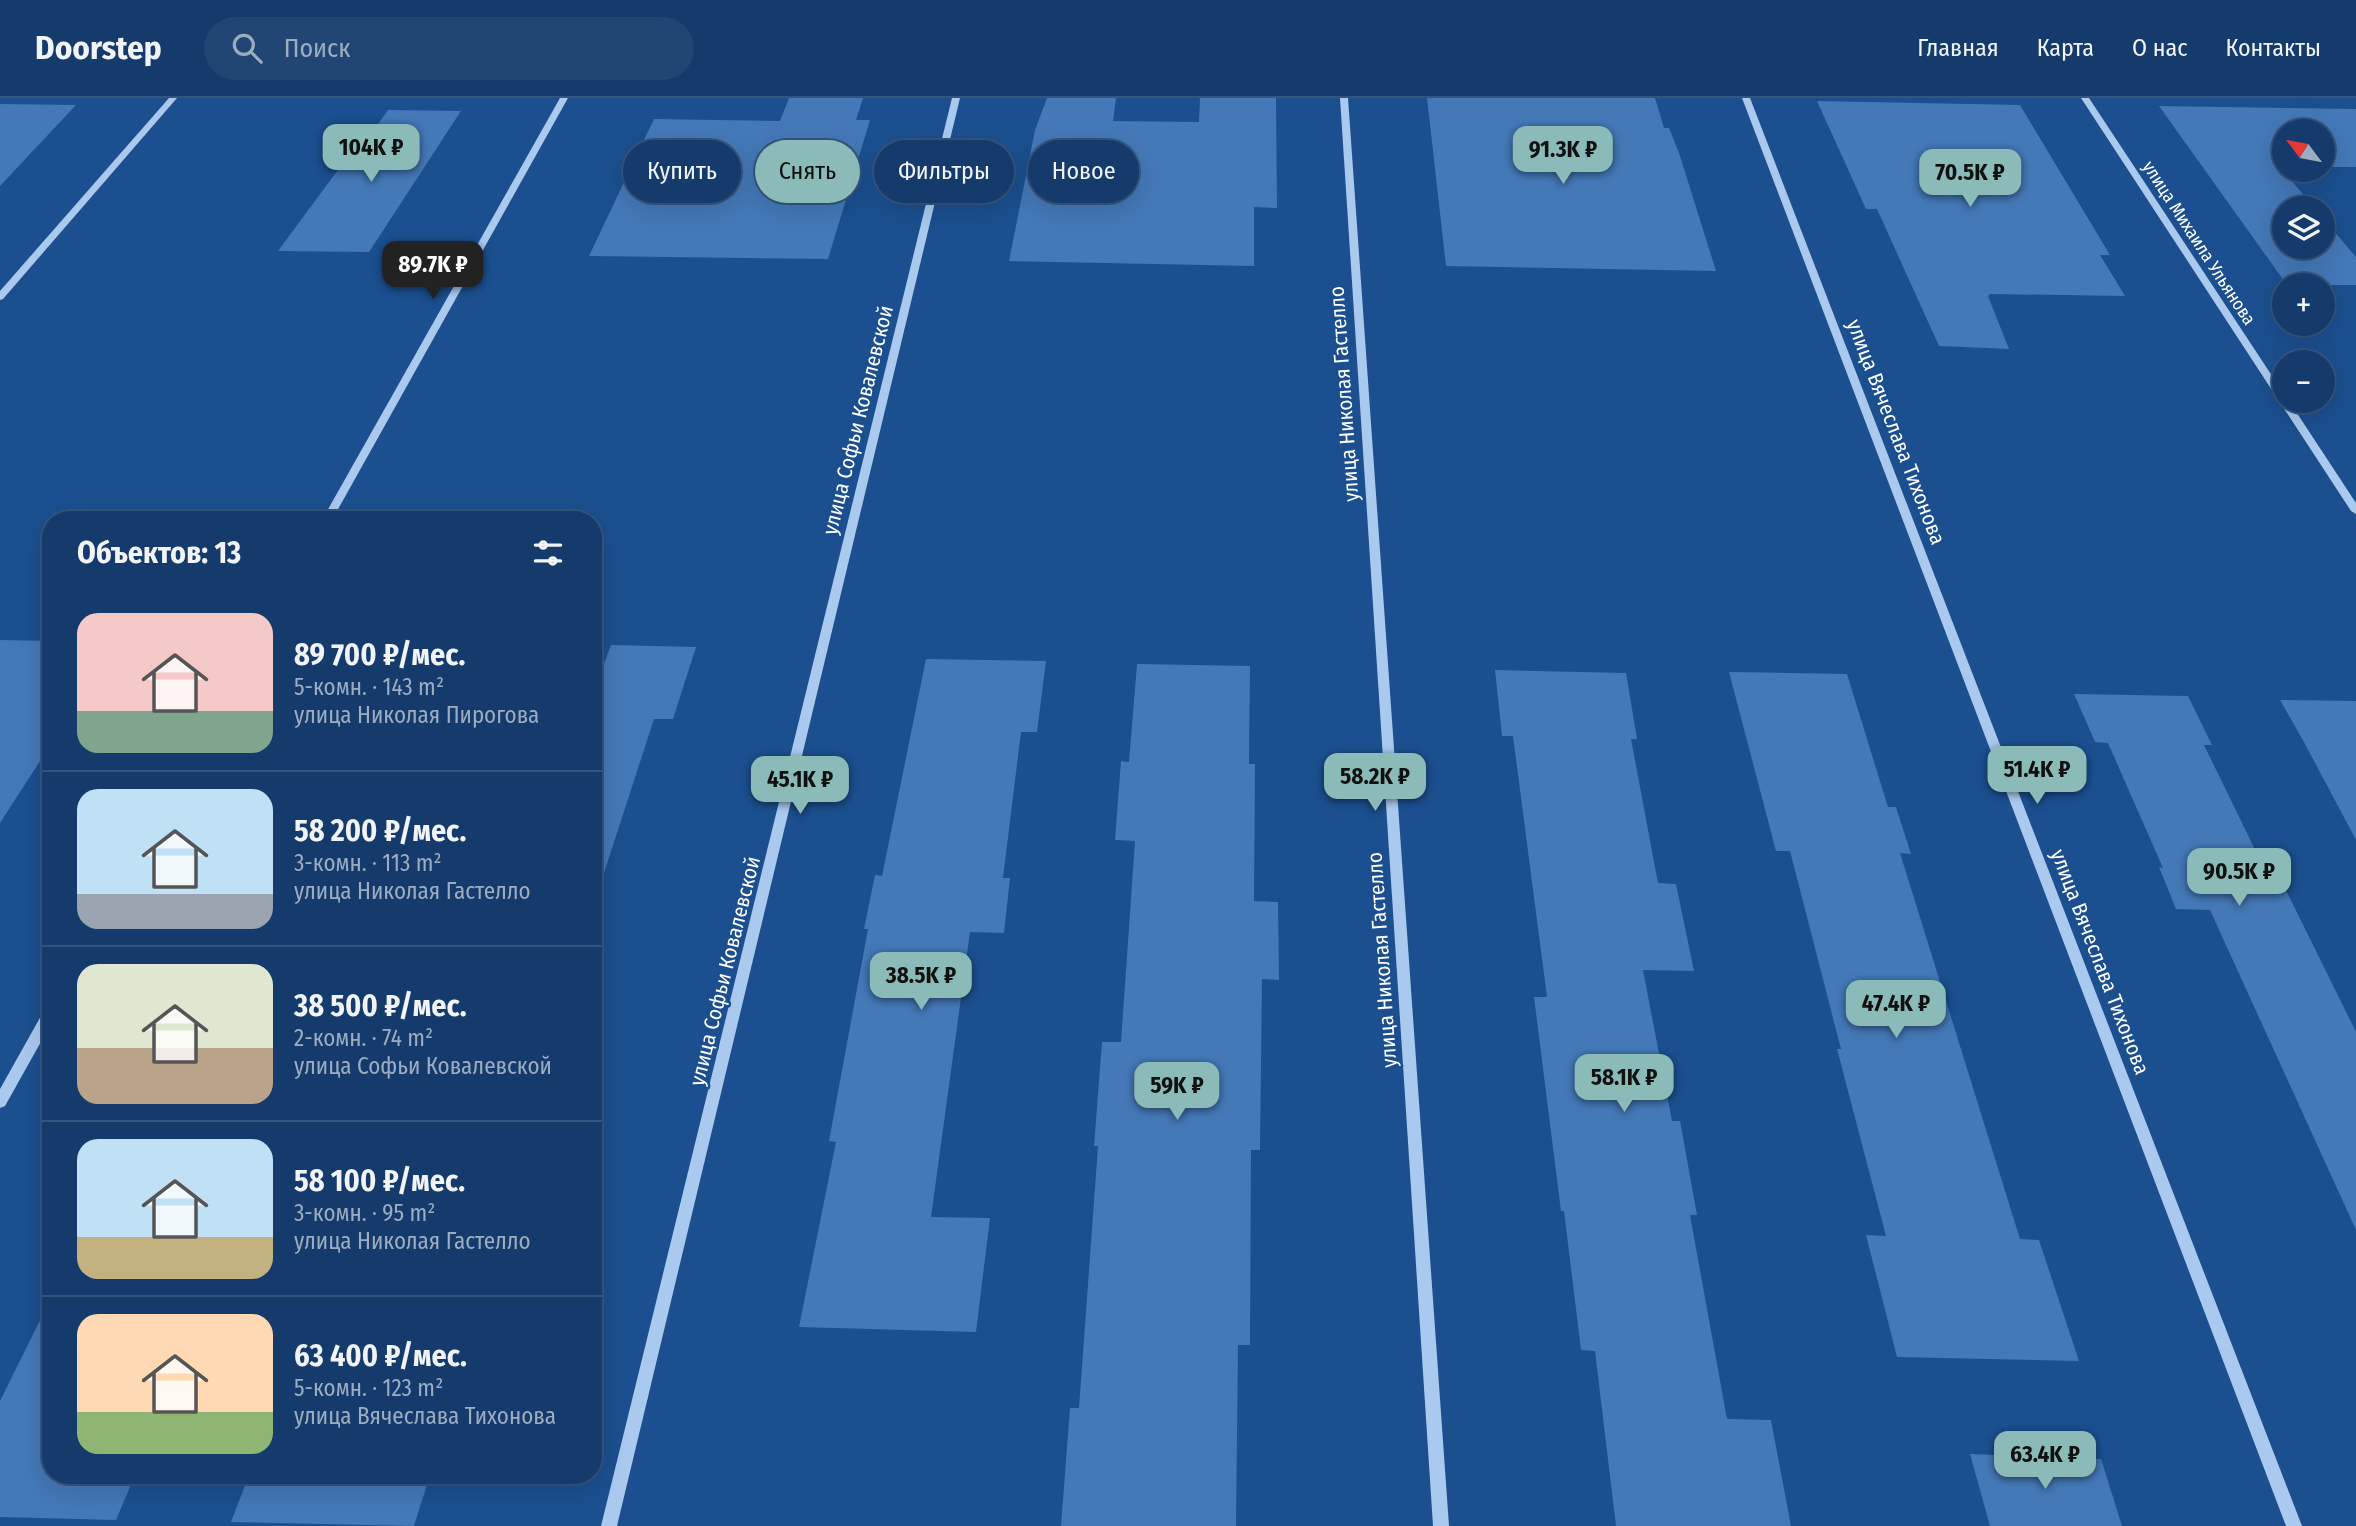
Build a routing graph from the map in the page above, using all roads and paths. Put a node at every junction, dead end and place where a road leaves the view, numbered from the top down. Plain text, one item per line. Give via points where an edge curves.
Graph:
1 (173, 98) edge
2 (564, 98) edge
3 (956, 98) edge
4 (1343, 98) edge
5 (1746, 98) edge
6 (2085, 98) edge
7 (0, 297) edge
8 (332, 511) edge
9 (2356, 511) edge
10 (42, 1027) edge
11 (0, 1102) edge
12 (609, 1526) edge
13 (1441, 1526) edge
14 (2294, 1526) edge

1 - 7 street
2 - 8 street
3 - 12 street, улица Софьи Ковалевской
4 - 13 street, улица Николая Гастелло
5 - 14 street, улица Вячеслава Тихонова
6 - 9 street, улица Михаила Ульянова
10 - 11 street

